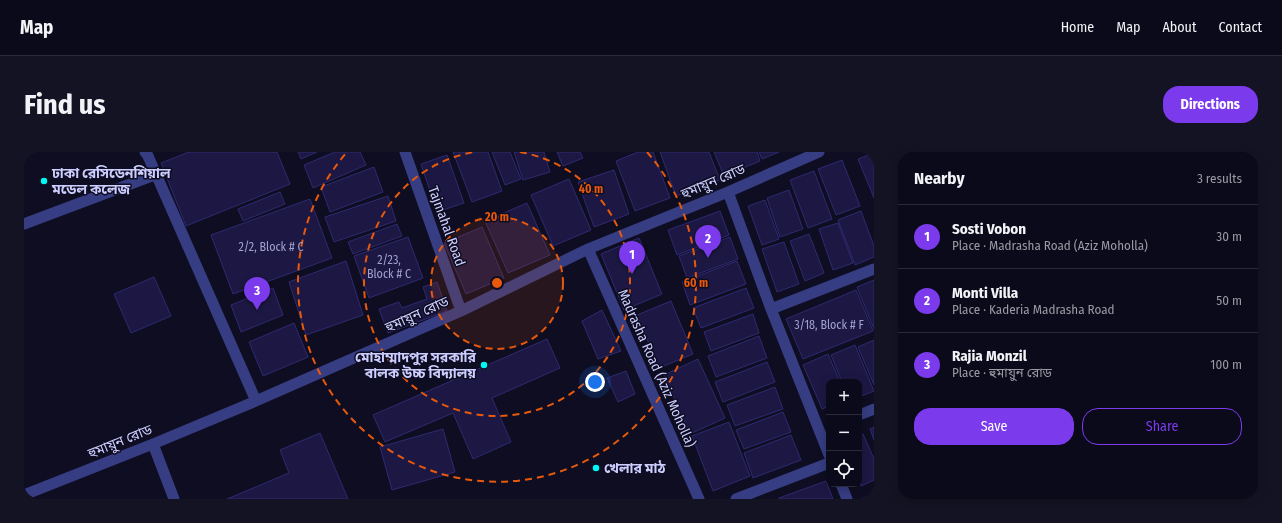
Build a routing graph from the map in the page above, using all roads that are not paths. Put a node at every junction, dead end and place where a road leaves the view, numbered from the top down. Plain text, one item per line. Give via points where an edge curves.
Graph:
1 (405, 152) edge
2 (819, 152) edge
3 (147, 153) edge
4 (157, 174) junction
5 (728, 192) junction
6 (24, 224) edge
7 (588, 249) junction
8 (874, 269) edge
9 (771, 309) junction
10 (461, 311) junction
11 (256, 402) junction
12 (874, 409) edge
13 (862, 414) edge
14 (824, 429) edge
15 (153, 444) junction
16 (828, 451) edge
17 (826, 464) edge
18 (842, 487) edge
19 (24, 495) edge
20 (174, 499) edge
21 (699, 499) edge
22 (736, 499) edge
23 (847, 499) edge

1 - 10 street, Tajmahal Road
2 - 5 street, হুমায়ুন রোড
3 - 4 street
4 - 6 street
4 - 11 street
5 - 7 street, হুমায়ুন রোড
5 - 9 street
7 - 10 street, হুমায়ুন রোড
7 - 21 street, Madrasha Road (Aziz Moholla)
8 - 9 street
9 - 14 street
10 - 11 street, হুমায়ুন রোড
11 - 15 street, হুমায়ুন রোড
12 - 13 street
14 - 16 street
15 - 19 street, হুমায়ুন রোড
15 - 20 street
17 - 22 street
18 - 23 street

